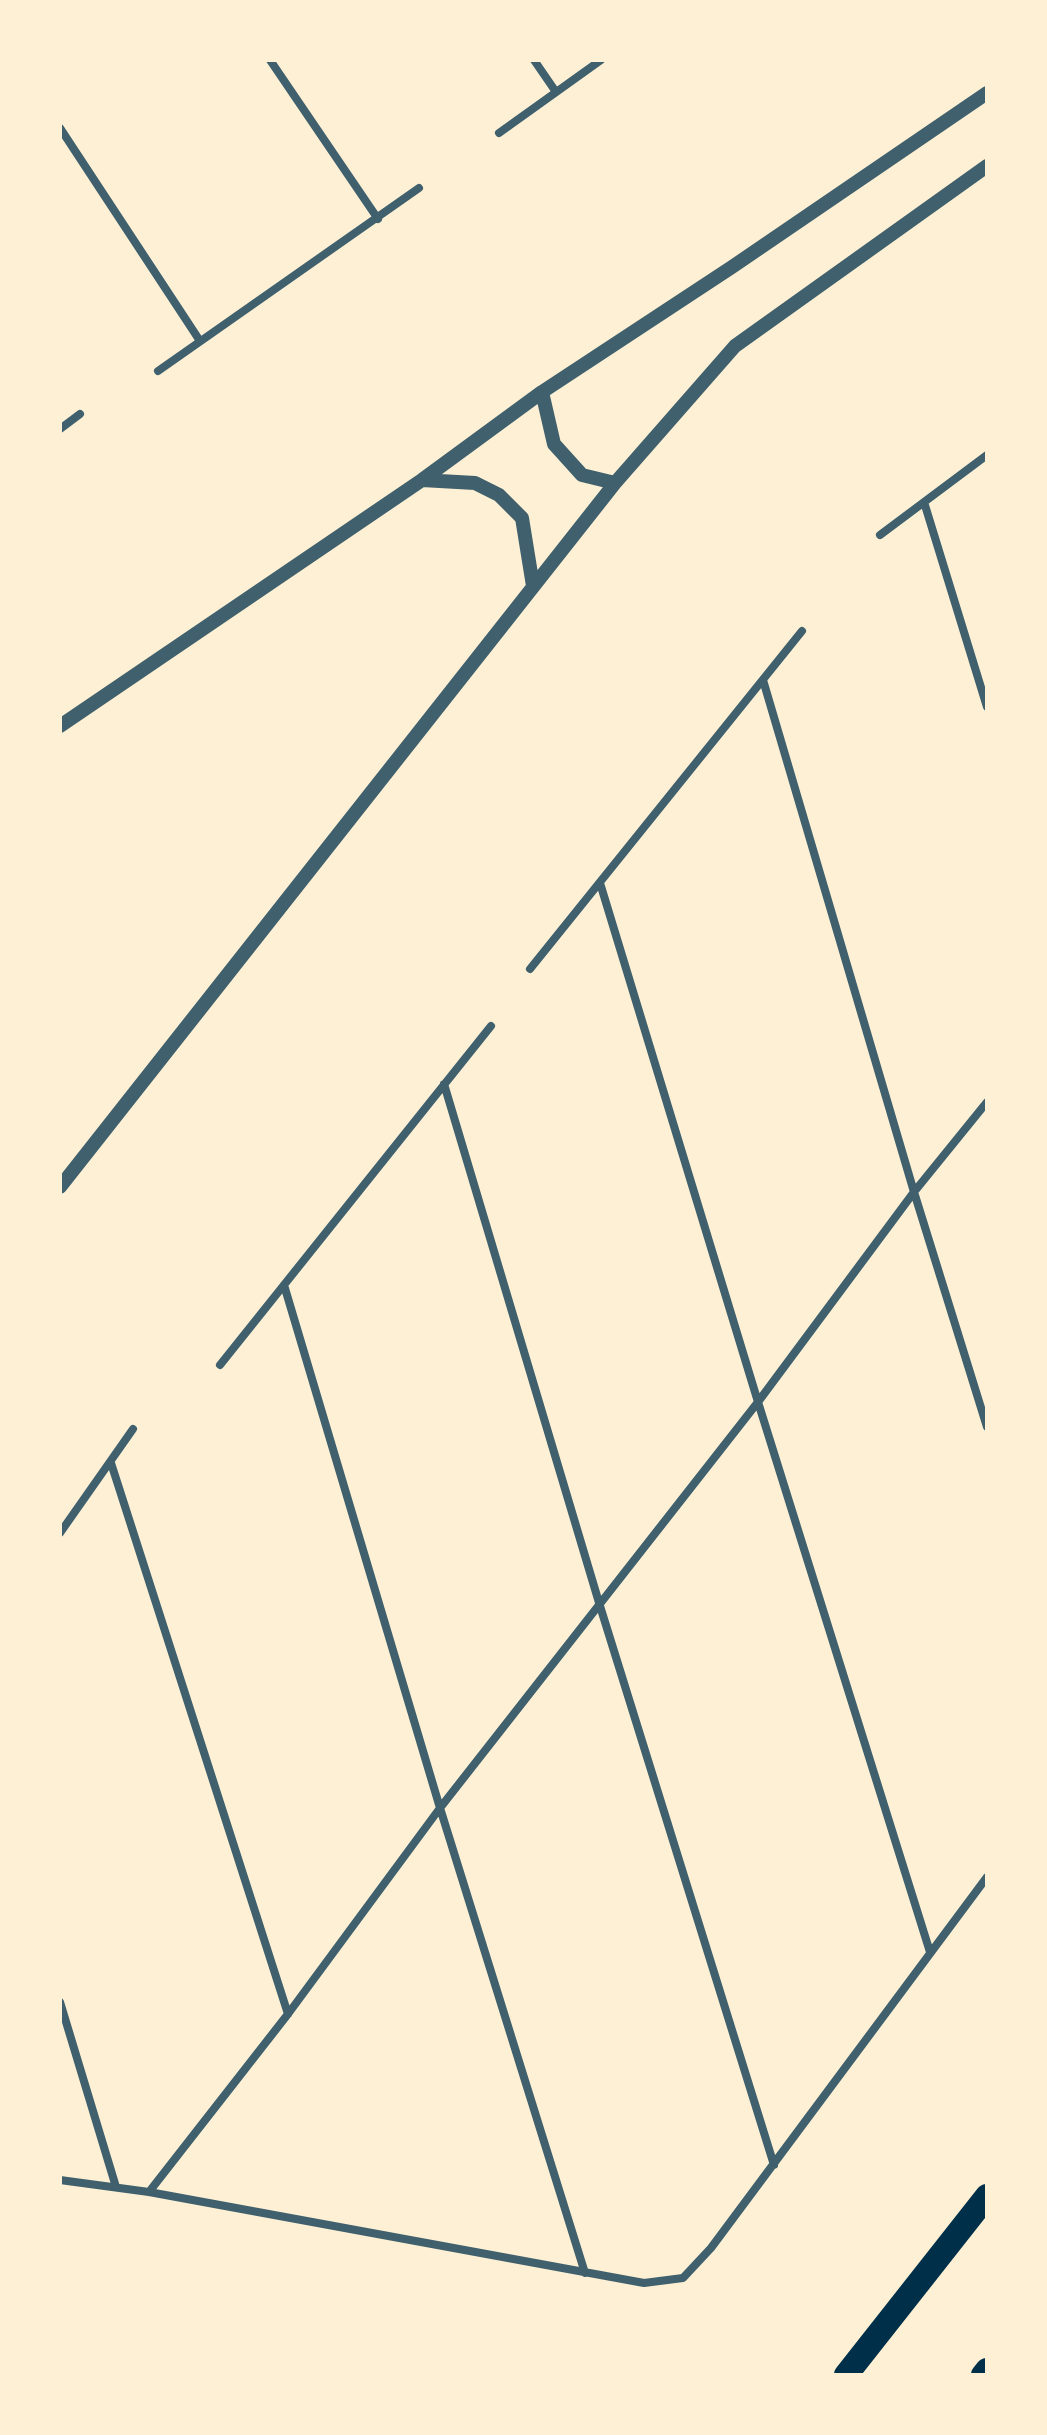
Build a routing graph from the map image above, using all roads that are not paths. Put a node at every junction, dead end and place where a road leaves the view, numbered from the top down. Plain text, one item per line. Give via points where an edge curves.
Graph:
1 (270, 60) edge
2 (534, 60) edge
3 (601, 60) edge
4 (556, 92) junction
5 (987, 93) edge
6 (60, 128) edge
7 (499, 133) dead end
8 (987, 166) edge
9 (419, 188) dead end
10 (378, 219) junction
11 (200, 341) junction
12 (158, 371) dead end
13 (542, 392) junction
14 (80, 414) dead end
15 (60, 429) edge
16 (987, 455) edge
17 (422, 480) junction
18 (615, 483) junction
19 (924, 502) junction
20 (880, 535) dead end
21 (533, 586) junction
22 (802, 631) dead end
23 (763, 680) junction
24 (987, 707) edge
25 (60, 726) edge
26 (600, 883) junction
27 (530, 969) dead end
28 (491, 1026) dead end
29 (444, 1084) junction
30 (987, 1102) edge
31 (60, 1187) edge
32 (914, 1192) junction
33 (284, 1285) junction
34 (220, 1365) dead end
35 (758, 1402) junction
36 (987, 1427) edge
37 (133, 1429) dead end
38 (111, 1463) junction
39 (60, 1533) edge
40 (600, 1606) junction
41 (440, 1808) junction
42 (987, 1877) edge
43 (930, 1952) junction
44 (60, 2002) edge
45 (288, 2014) junction
46 (774, 2165) junction
47 (60, 2180) edge
48 (116, 2187) junction
49 (149, 2192) junction
50 (987, 2196) edge
51 (585, 2273) junction
52 (846, 2375) edge

1 - 10 street
2 - 4 street
3 - 4 street
4 - 7 street
5 - 13 street
6 - 11 street
8 - 18 street via 735,346
9 - 10 street
10 - 11 street
11 - 12 street
13 - 17 street
13 - 18 street via 554,444 582,475
14 - 15 street
16 - 19 street
17 - 21 street via 475,483 499,495 522,518
17 - 25 street
18 - 21 street
19 - 20 street
19 - 24 street
21 - 31 street
22 - 23 street
23 - 26 street
23 - 32 street
26 - 27 street
26 - 35 street
28 - 29 street
29 - 33 street
29 - 40 street
30 - 32 street
32 - 35 street
32 - 36 street
33 - 34 street
33 - 41 street
35 - 40 street
35 - 43 street
37 - 38 street
38 - 39 street
38 - 45 street
40 - 41 street
40 - 46 street
41 - 45 street
41 - 51 street
42 - 43 street
43 - 46 street
44 - 48 street
45 - 49 street
46 - 51 street via 683,2278 644,2283
47 - 48 street
48 - 49 street
49 - 51 street
50 - 52 highway

